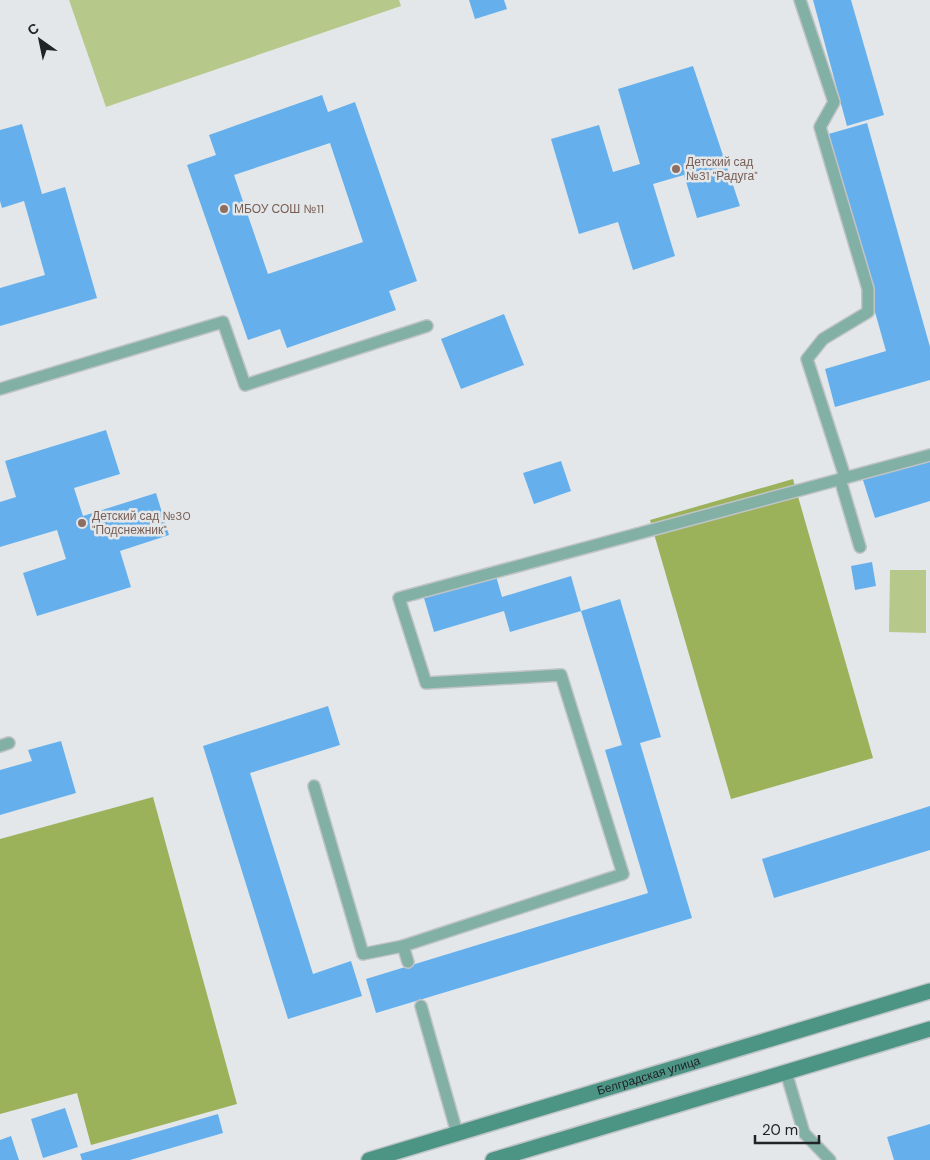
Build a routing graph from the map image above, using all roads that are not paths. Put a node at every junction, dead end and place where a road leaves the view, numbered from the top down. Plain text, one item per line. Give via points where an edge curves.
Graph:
1 (800, 0) edge
2 (427, 326) dead end
3 (0, 389) edge
4 (930, 454) edge
5 (842, 478) junction
6 (860, 547) dead end
7 (314, 786) dead end
8 (404, 946) junction
9 (408, 962) dead end
10 (930, 991) edge
11 (421, 1006) dead end
12 (930, 1029) edge
13 (786, 1072) junction
14 (458, 1133) junction
15 (368, 1160) edge
16 (493, 1160) edge
17 (830, 1160) edge

1 - 5 lane via 834,102 820,127 868,290 868,312 823,339 807,359
2 - 3 lane via 245,385 223,322
4 - 5 lane
5 - 6 lane
5 - 8 lane via 399,598 426,683 561,676 623,874
7 - 8 lane via 363,954
8 - 9 lane
10 - 14 street, Белградская улица
11 - 14 lane
12 - 13 street
13 - 16 street
13 - 17 lane via 804,1133
14 - 15 street, Белградская улица

